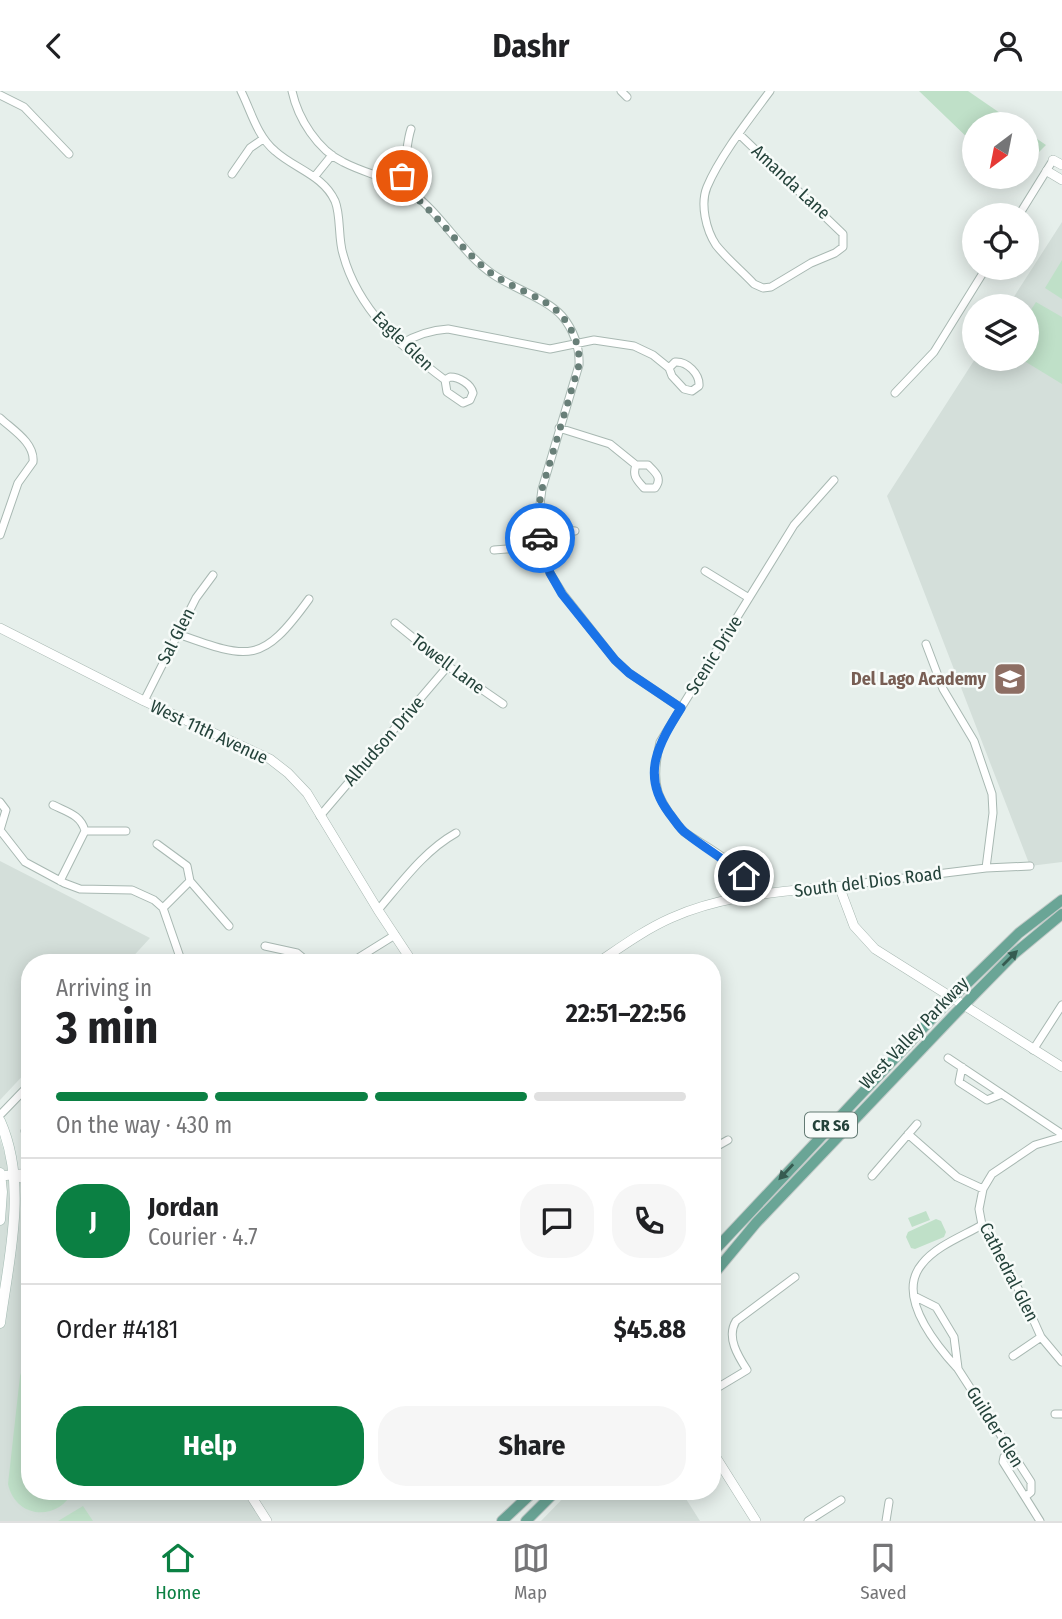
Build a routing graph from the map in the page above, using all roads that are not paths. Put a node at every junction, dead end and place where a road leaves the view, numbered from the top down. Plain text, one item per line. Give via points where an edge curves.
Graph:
1 (241, 91) edge
2 (292, 91) edge
3 (770, 91) edge
4 (0, 95) edge
5 (411, 129) dead end
6 (739, 134) junction
7 (263, 139) junction
8 (69, 154) dead end
9 (332, 155) junction
10 (1058, 163) edge
11 (1047, 171) junction
12 (232, 174) dead end
13 (315, 176) junction
14 (1062, 180) edge
15 (397, 183) junction
16 (1027, 203) edge
17 (979, 280) edge
18 (576, 342) junction
19 (401, 344) junction
20 (668, 368) junction
21 (445, 380) dead end
22 (895, 393) dead end
23 (0, 418) edge
24 (559, 428) junction
25 (636, 465) dead end
26 (834, 479) dead end
27 (537, 527) junction
28 (575, 531) dead end
29 (0, 535) edge
30 (542, 546) junction
31 (494, 550) dead end
32 (705, 571) dead end
33 (213, 575) dead end
34 (309, 599) dead end
35 (750, 599) junction
36 (394, 623) dead end
37 (0, 629) edge
38 (178, 634) junction
39 (926, 644) dead end
40 (448, 666) junction
41 (144, 701) junction
42 (503, 704) dead end
43 (681, 708) junction
44 (0, 802) edge
45 (53, 805) dead end
46 (320, 816) junction
47 (85, 831) junction
48 (126, 831) dead end
49 (456, 833) dead end
50 (157, 843) dead end
51 (1030, 866) dead end
52 (986, 868) junction
53 (60, 881) junction
54 (190, 881) junction
55 (839, 886) junction
56 (752, 895) junction
57 (1062, 900) edge
58 (163, 908) junction
59 (378, 910) junction
60 (1062, 914) edge
61 (229, 926) dead end
62 (395, 935) junction
63 (265, 946) dead end
64 (178, 954) edge
65 (298, 954) edge
66 (364, 954) edge
67 (405, 954) edge
68 (611, 954) edge
69 (953, 999) junction
70 (1062, 1005) edge
71 (964, 1006) junction
72 (1033, 1049) junction
73 (948, 1058) dead end
74 (962, 1067) junction
75 (1062, 1067) edge
76 (21, 1093) edge
77 (1002, 1094) junction
78 (0, 1115) edge
79 (0, 1121) edge
80 (917, 1123) dead end
81 (908, 1134) junction
82 (1062, 1136) edge
83 (728, 1140) dead end
84 (721, 1144) edge
85 (0, 1174) edge
86 (14, 1175) junction
87 (21, 1175) edge
88 (872, 1176) dead end
89 (21, 1178) edge
90 (983, 1189) junction
91 (0, 1220) edge
92 (982, 1225) junction
93 (721, 1243) edge
94 (721, 1265) edge
95 (795, 1277) dead end
96 (914, 1296) junction
97 (0, 1323) edge
98 (1041, 1336) junction
99 (1013, 1356) dead end
100 (1062, 1362) edge
101 (958, 1369) junction
102 (721, 1386) edge
103 (1010, 1450) junction
104 (721, 1465) edge
105 (1026, 1497) junction
106 (254, 1500) edge
107 (524, 1500) edge
108 (547, 1500) edge
109 (841, 1500) dead end
110 (889, 1502) dead end
111 (267, 1521) edge
112 (502, 1521) edge
113 (526, 1521) edge
114 (756, 1521) edge
115 (808, 1521) edge
116 (886, 1521) edge
117 (1040, 1521) edge

1 - 7 street, Eagle Glen
2 - 9 street via 304,122
3 - 6 street, Amanda Lane
4 - 8 street via 24,107
5 - 15 street
6 - 6 street, Amanda Lane via 706,188 704,209 716,244 754,284 771,287 835,253 843,247 843,234
7 - 12 street via 250,148
7 - 13 street, Eagle Glen
9 - 13 street
9 - 15 street
10 - 11 street
11 - 14 street
11 - 16 street
13 - 19 street, Eagle Glen via 335,201 343,254 356,289
15 - 18 street via 427,205 493,275 557,311
17 - 22 street via 934,352
18 - 19 street via 550,349 448,329
18 - 20 street via 634,346
18 - 24 street via 579,365
19 - 21 street, Eagle Glen
20 - 20 street via 684,389 692,391 699,386 697,376 685,364 675,362
23 - 29 street via 32,447 34,455 12,497
24 - 25 street via 610,444
24 - 27 street
26 - 35 street, Scenic Drive via 794,525
27 - 28 street
27 - 30 street
30 - 31 street
30 - 43 street via 562,594 615,660
32 - 35 street
33 - 38 street, Sal Glen
34 - 38 street via 276,639 254,650 229,651
35 - 43 street, Scenic Drive
36 - 40 street, Towell Lane
37 - 41 street, West 11th Avenue
38 - 41 street, Sal Glen
39 - 52 street via 943,689 974,741 992,794
40 - 42 street, Towell Lane
40 - 46 street, Alhudson Drive
41 - 46 street, West 11th Avenue via 270,759 307,793
43 - 56 street, Scenic Drive via 657,755 654,781 661,801 684,832 744,876
44 - 53 street via 6,810 0,830 17,853
45 - 47 street via 76,816
46 - 59 street, West 11th Avenue
47 - 48 street
47 - 53 street
49 - 59 street via 425,856
50 - 54 street via 187,866
51 - 52 street, South del Dios Road
52 - 55 street, South del Dios Road
53 - 58 street via 80,889 132,890
54 - 58 street
54 - 61 street
55 - 56 street, South del Dios Road
55 - 69 street via 854,926 866,941
56 - 68 street, South del Dios Road via 671,918
57 - 69 main road, West Valley Parkway / CR S6 via 1019,933
58 - 64 street
59 - 62 street, West 11th Avenue
71 -> 60 main road, West Valley Parkway / CR S6 via 1014,954
62 - 66 street
62 - 67 street, West 11th Avenue
63 - 65 street
69 - 71 street
69 -> 93 main road, West Valley Parkway / CR S6
70 - 72 street
71 - 72 street
71 - 94 main road, West Valley Parkway / CR S6
72 - 75 street
73 - 74 street
74 - 77 street
74 - 77 street via 959,1082 987,1100
76 - 78 street
77 - 82 street
79 - 86 main road via 11,1149
80 - 81 street
81 - 88 street
81 - 90 street via 957,1177
82 - 90 street via 1008,1162 992,1174
83 - 84 street
85 - 86 street
85 - 91 main road
86 - 87 street
86 - 89 street
86 - 97 main road via 14,1219
90 - 92 street, Cathedral Glen
92 - 96 street via 922,1263 914,1276
92 - 98 street, Cathedral Glen
95 - 102 street via 736,1321 732,1338 747,1370
96 - 101 street, Guilder Glen via 916,1309
96 - 101 street, Guilder Glen via 936,1307 954,1337
98 - 99 street
98 - 100 street, Cathedral Glen
101 - 103 street, Guilder Glen
103 - 105 street, Guilder Glen via 1031,1482
103 - 105 street via 1003,1462
104 - 114 street
105 - 117 street, Guilder Glen
106 - 111 street
107 - 112 main road
108 - 113 main road
109 - 115 street
110 - 116 street

